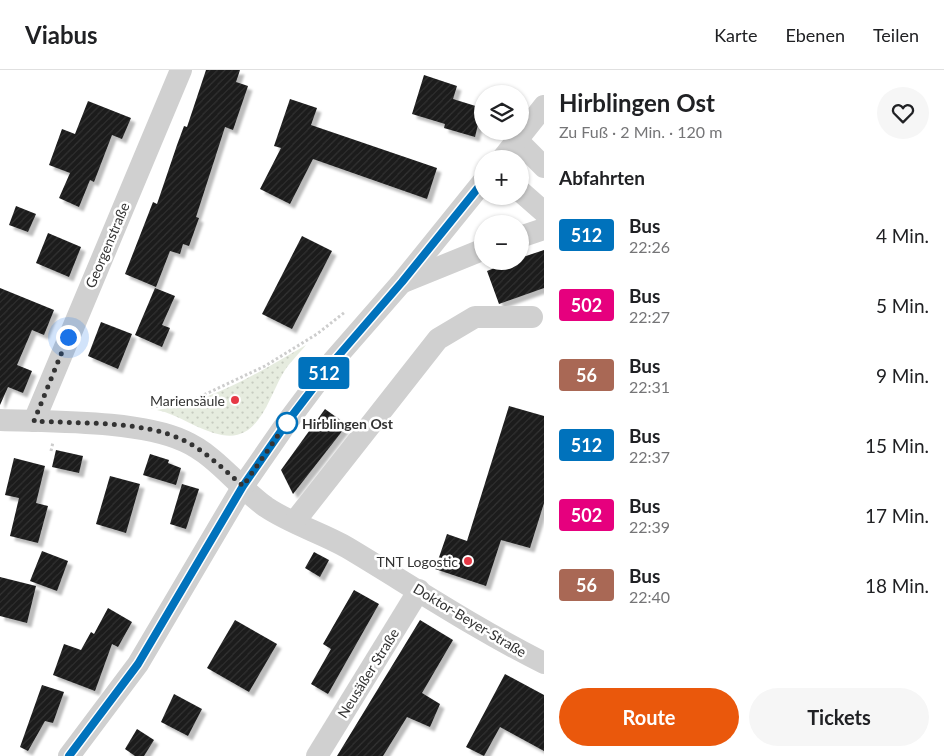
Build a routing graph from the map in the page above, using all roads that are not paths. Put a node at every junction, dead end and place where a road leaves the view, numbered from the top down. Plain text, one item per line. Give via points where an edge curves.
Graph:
1 (181, 70) edge
2 (544, 106) edge
3 (529, 125) edge
4 (517, 140) joint
5 (509, 150) edge
6 (544, 167) edge
7 (474, 194) edge
8 (529, 199) edge
9 (544, 212) edge
10 (544, 229) edge
11 (529, 234) edge
12 (474, 253) edge
13 (402, 282) junction
14 (532, 317) dead end
15 (0, 420) edge
16 (34, 421) junction
17 (243, 486) junction
18 (295, 522) junction
19 (419, 590) junction
20 (544, 663) edge
21 (69, 756) edge
22 (317, 756) edge

1 - 16 street, Georgenstraße
2 - 3 street
4 - 5 street
4 - 6 street
7 - 13 street
8 - 9 street
10 - 11 street
12 - 13 street
13 - 17 street via 333,362
14 - 18 street via 475,318 438,339
15 - 16 street, Doktor-Beyer-Straße
16 - 17 street, Doktor-Beyer-Straße via 122,426 166,434 202,452
17 - 18 street, Doktor-Beyer-Straße via 267,508
17 - 21 street via 138,664
18 - 19 street, Doktor-Beyer-Straße via 346,547
19 - 20 street, Doktor-Beyer-Straße
19 - 22 street, Neusäßer Straße

